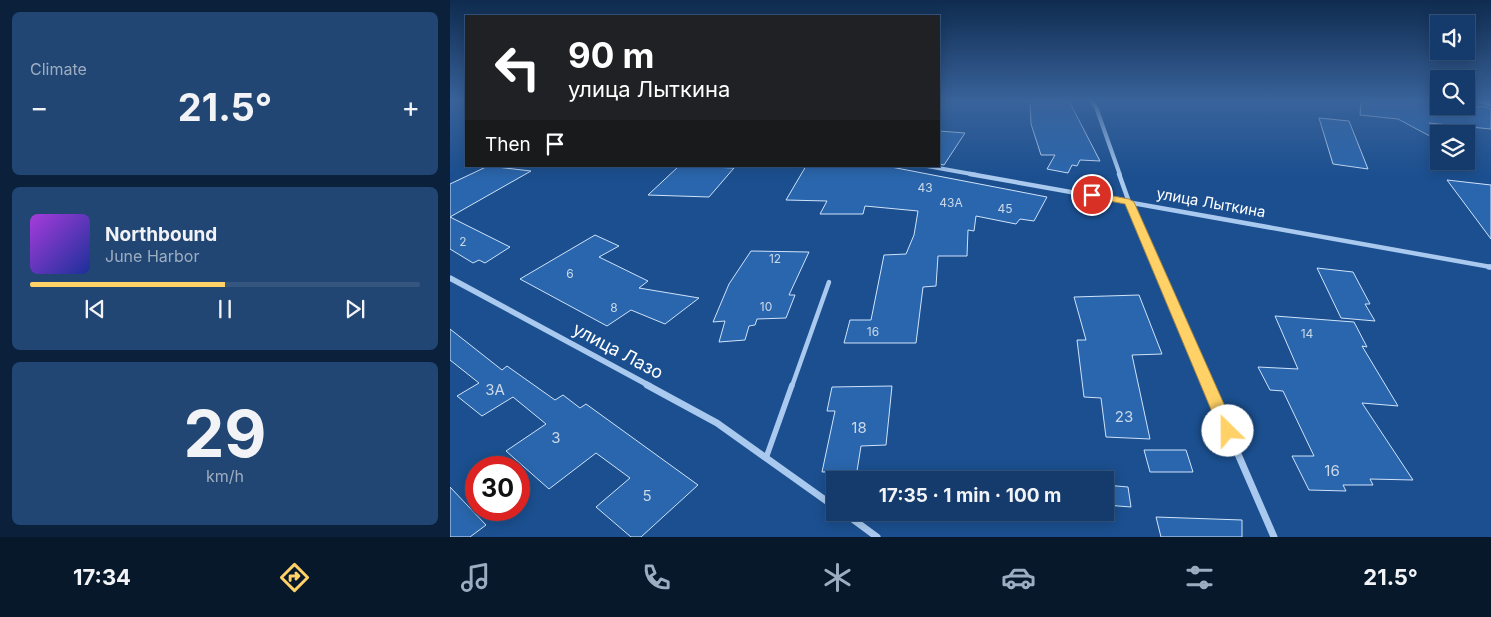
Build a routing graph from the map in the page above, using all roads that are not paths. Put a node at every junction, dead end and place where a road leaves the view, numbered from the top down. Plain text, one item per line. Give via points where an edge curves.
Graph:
1 (1105, 126) edge
2 (933, 167) edge
3 (1129, 202) junction
4 (1491, 267) edge
5 (450, 278) edge
6 (829, 282) dead end
7 (766, 458) junction
8 (826, 501) edge
9 (855, 521) edge
10 (877, 537) edge
11 (1274, 537) edge

1 - 3 street
2 - 3 street, улица Лыткина
3 - 4 street, улица Лыткина
3 - 11 street
5 - 7 street, улица Лазо via 717,423
6 - 7 lane
7 - 8 street, улица Лазо
9 - 10 street

